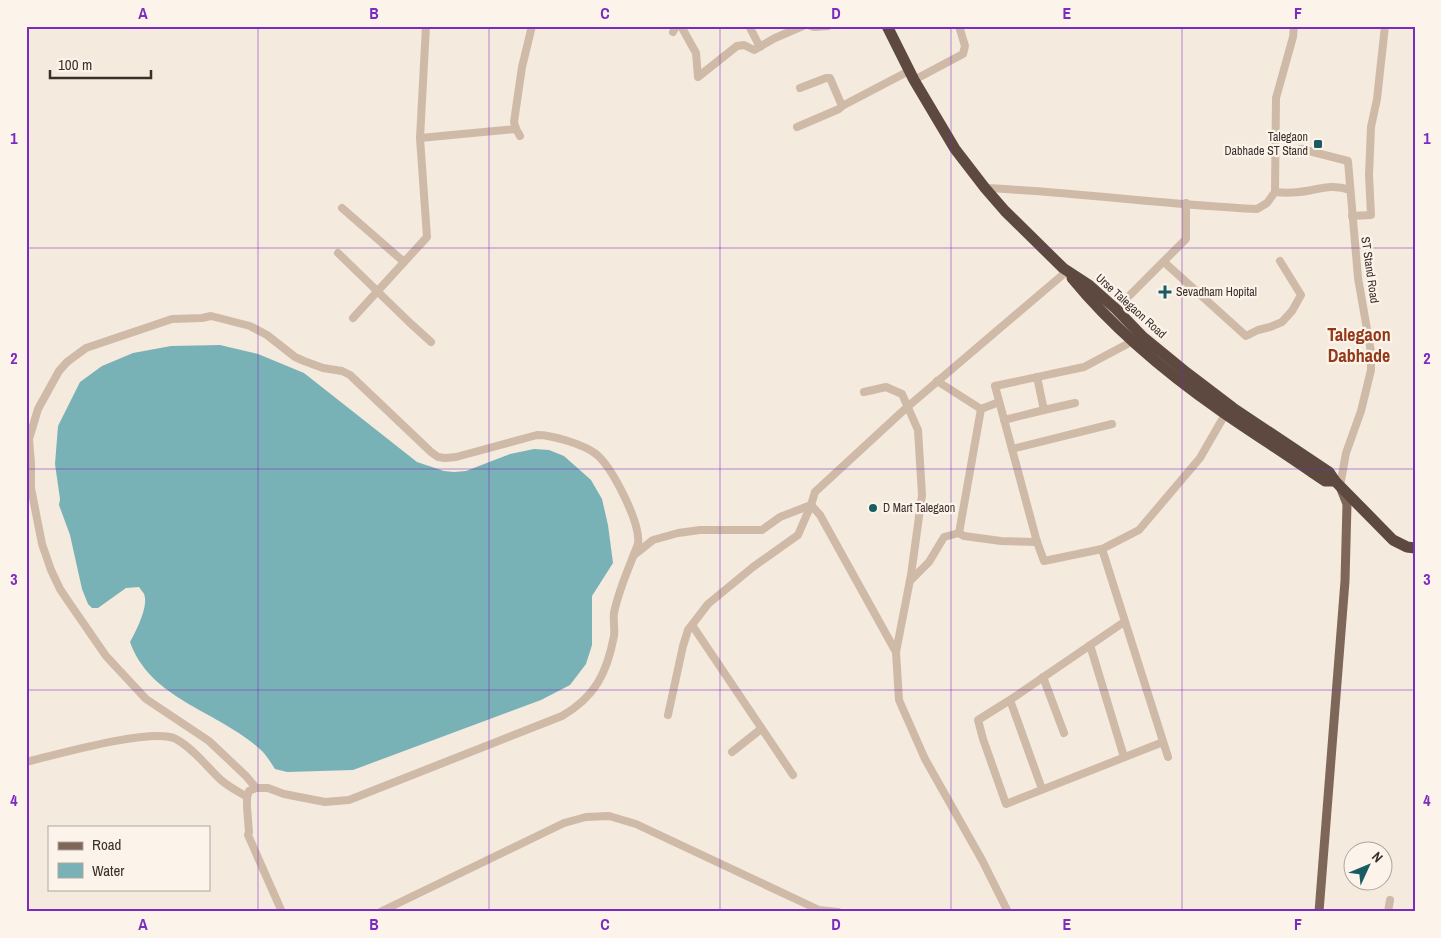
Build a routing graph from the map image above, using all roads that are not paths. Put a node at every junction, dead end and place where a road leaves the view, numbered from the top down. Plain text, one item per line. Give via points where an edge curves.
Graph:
1 (426, 26) edge
2 (532, 26) edge
3 (681, 26) edge
4 (749, 26) edge
5 (803, 26) edge
6 (811, 26) edge
7 (828, 26) edge
8 (888, 26) edge
9 (958, 26) edge
10 (1294, 26) edge
11 (1385, 26) edge
12 (760, 47) junction
13 (912, 76) junction
14 (800, 88) dead end
15 (842, 106) junction
16 (797, 127) dead end
17 (516, 129) junction
18 (520, 136) dead end
19 (420, 138) junction
20 (1301, 149) dead end
21 (985, 188) junction
22 (1350, 190) junction
23 (1275, 192) junction
24 (1186, 204) junction
25 (342, 208) dead end
26 (1352, 216) junction
27 (338, 253) dead end
28 (1280, 261) dead end
29 (404, 262) junction
30 (1164, 262) junction
31 (1064, 270) junction
32 (378, 291) junction
33 (1116, 309) junction
34 (353, 318) dead end
35 (1133, 341) junction
36 (431, 342) dead end
37 (1037, 377) junction
38 (937, 381) junction
39 (864, 392) dead end
40 (999, 402) junction
41 (1075, 403) dead end
42 (908, 406) junction
43 (981, 409) junction
44 (1044, 410) junction
45 (1227, 410) junction
46 (1004, 420) junction
47 (1112, 424) dead end
48 (1012, 449) junction
49 (1334, 483) junction
50 (811, 505) junction
51 (959, 533) junction
52 (1036, 542) junction
53 (1415, 548) edge
54 (1102, 549) junction
55 (634, 555) junction
56 (910, 581) junction
57 (1124, 622) junction
58 (692, 625) junction
59 (1090, 645) junction
60 (896, 652) junction
61 (1043, 677) junction
62 (1010, 700) junction
63 (668, 715) dead end
64 (761, 729) junction
65 (1064, 733) dead end
66 (1163, 742) junction
67 (732, 752) dead end
68 (1124, 757) junction
69 (1168, 758) dead end
70 (26, 762) edge
71 (793, 775) dead end
72 (256, 788) junction
73 (1042, 789) junction
74 (247, 797) junction
75 (1390, 900) dead end
76 (385, 911) edge
77 (818, 911) edge
78 (282, 912) edge
79 (838, 912) edge
80 (1008, 912) edge
81 (1319, 912) edge
82 (1388, 912) edge

1 - 19 street
2 - 17 street via 522,67 514,122
3 - 12 street via 696,53 698,77 736,46 744,45 754,50
4 - 12 street
5 - 12 street
6 - 7 street
8 - 13 highway, Urse Talegaon Road
9 - 13 street via 965,46 963,54
10 - 23 street via 1276,98
11 - 26 street via 1378,99 1371,127 1368,175 1371,214
13 - 15 street
13 - 21 highway, Urse Talegaon Road via 955,149
14 - 15 street via 830,78
15 - 16 street
17 - 18 street
17 - 19 street
19 - 29 street via 427,238
20 - 22 street, ST Stand Road via 1348,161
21 - 24 street
21 - 31 highway, Urse Talegaon Road
22 - 23 street via 1332,186 1300,192
22 - 26 street, ST Stand Road
23 - 24 street via 1267,203 1257,209
24 - 30 street via 1186,239
25 - 29 street
26 - 49 street, ST Stand Road via 1358,278 1372,352 1361,411
27 - 32 street
28 - 30 street via 1301,296 1282,322 1246,336
29 - 32 street
30 - 33 street
31 - 33 highway, Urse Talegaon Road
31 - 35 highway
31 - 38 street
32 - 34 street
32 - 36 street
33 - 45 highway, Urse Talegaon Road
35 - 37 street via 1084,367
35 - 45 highway via 1178,380
37 - 40 street via 995,386
37 - 44 street
38 - 42 street
38 - 43 street
39 - 42 street via 886,386 902,394
40 - 43 street
40 - 46 street
41 - 44 street
42 - 50 street via 815,492
42 - 56 street via 918,430 922,495
43 - 51 street
44 - 46 street
45 - 49 highway, Urse Talegaon Road via 1328,472
45 - 54 street via 1200,458 1139,530
46 - 48 street
47 - 48 street
48 - 52 street
49 - 53 highway, Urse Talegaon Road via 1393,540
49 - 81 main road via 1346,504 1345,581
50 - 55 street via 780,517 762,530 678,533 653,540
50 - 58 street via 798,535 708,604
50 - 60 street via 820,515
51 - 52 street via 1001,541
51 - 56 street via 944,537 929,562
52 - 54 street via 1044,561
54 - 57 street
55 - 72 street via 614,614 614,635 606,669 595,688 576,708 349,800 325,802
55 - 72 street via 637,528 627,502 604,463 587,449 557,438 537,435 456,456 438,457 350,375 295,357 250,326 210,316 165,320 86,348 59,370 38,409 29,439 32,497 51,570 68,601 118,670 146,699 209,741
56 - 60 street
57 - 59 street
57 - 66 street
58 - 63 street via 683,646
58 - 64 street
59 - 61 street
59 - 68 street
60 - 80 street via 899,700 925,759
61 - 62 street
61 - 65 street
62 - 73 street
62 - 73 street via 978,720 982,739 1006,804
64 - 67 street
64 - 71 street
66 - 68 street
66 - 69 street
68 - 73 street
70 - 74 street via 125,739 160,735 175,739 223,782
72 - 74 street
74 - 78 street via 248,835
75 - 82 street
76 - 77 street via 564,823 586,817 609,816 663,836
77 - 79 street

